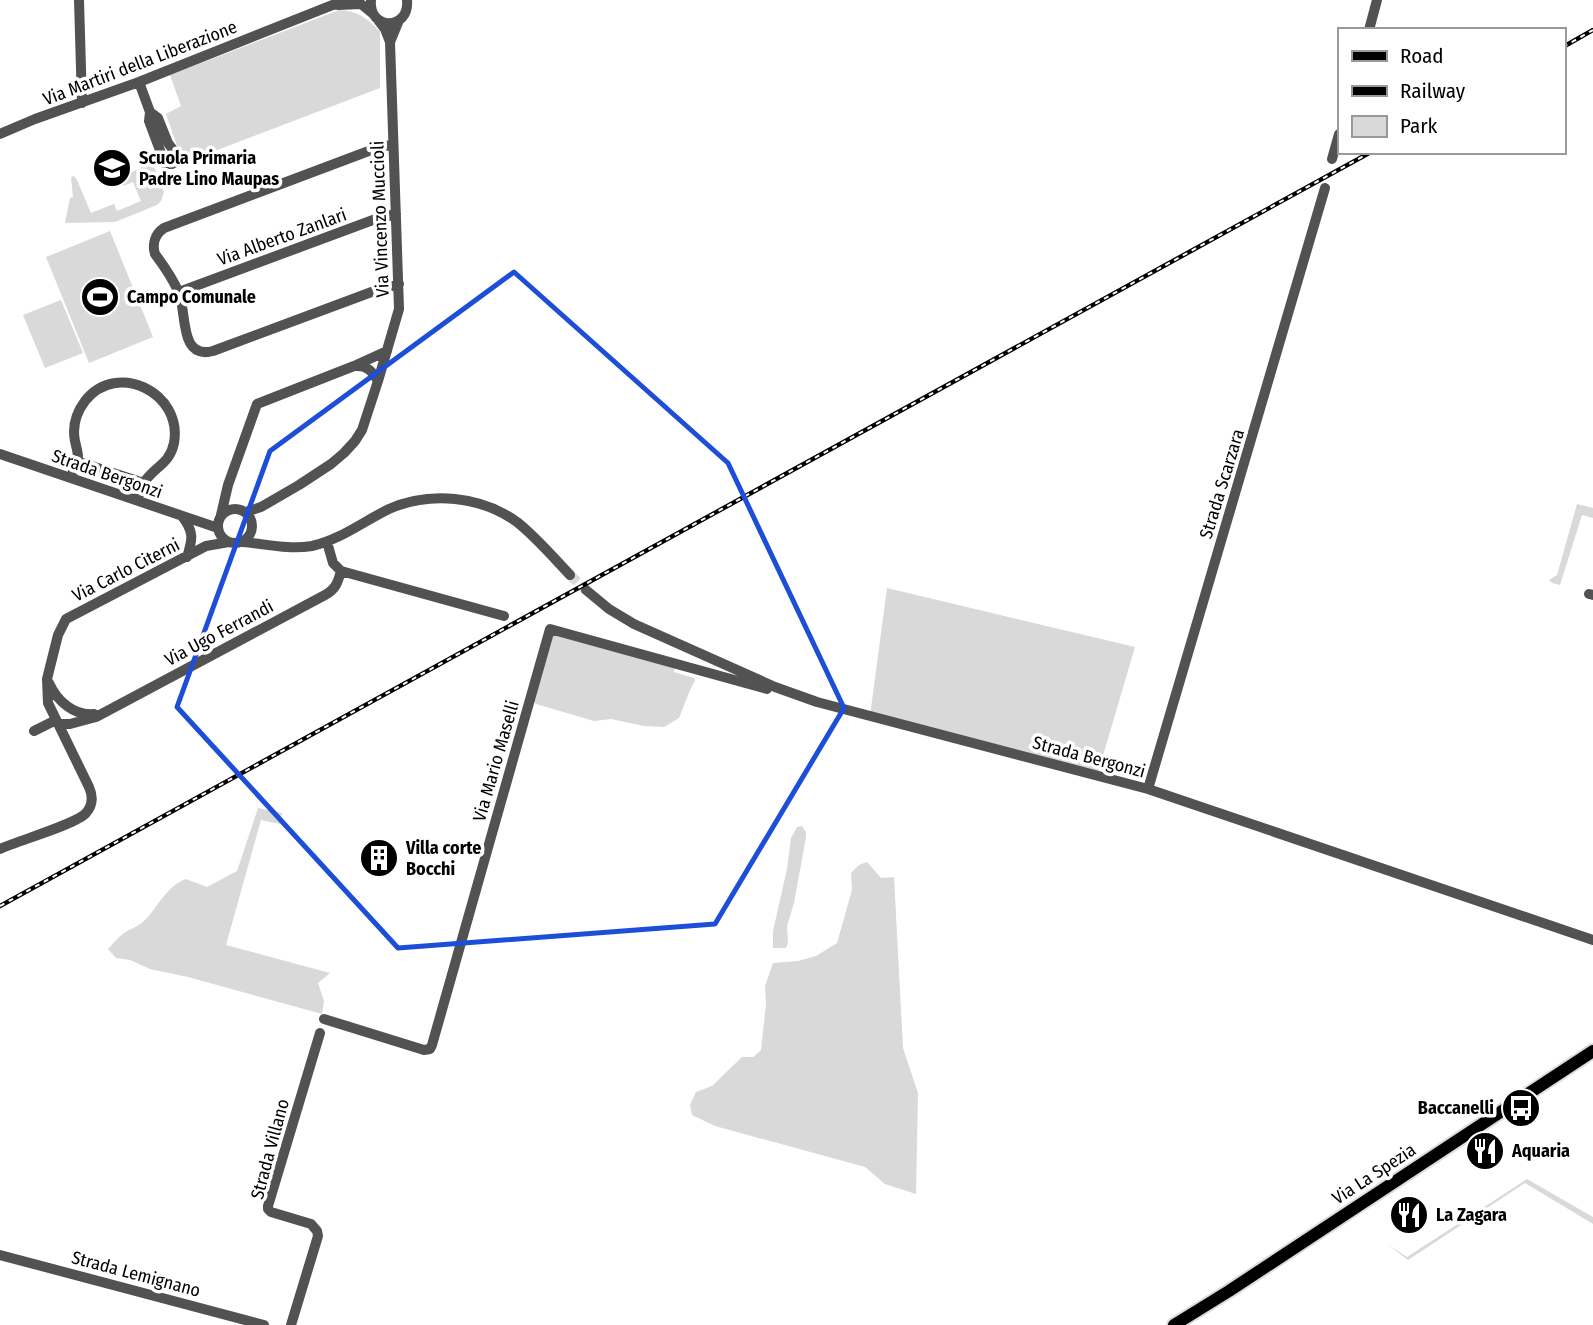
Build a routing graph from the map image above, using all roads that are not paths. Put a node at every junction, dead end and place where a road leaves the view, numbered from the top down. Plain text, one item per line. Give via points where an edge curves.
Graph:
1 (79, 0) edge
2 (345, 0) edge
3 (371, 0) edge
4 (407, 0) edge
5 (1377, 0) edge
6 (331, 6) junction
7 (375, 16) junction
8 (399, 20) junction
9 (1370, 28) edge
10 (390, 41) junction
11 (139, 82) junction
12 (82, 103) junction
13 (150, 112) junction
14 (0, 134) edge
15 (1338, 138) edge
16 (393, 145) junction
17 (1332, 159) dead end
18 (1325, 188) dead end
19 (396, 214) junction
20 (399, 284) junction
21 (179, 292) junction
22 (387, 351) junction
23 (354, 366) junction
24 (378, 381) junction
25 (0, 454) edge
26 (76, 461) junction
27 (71, 477) junction
28 (144, 483) junction
29 (228, 485) junction
30 (137, 500) junction
31 (261, 507) junction
32 (244, 511) junction
33 (182, 516) junction
34 (221, 516) junction
35 (204, 524) junction
36 (252, 527) junction
37 (218, 530) junction
38 (243, 541) junction
39 (229, 542) junction
40 (327, 542) junction
41 (265, 544) junction
42 (206, 547) junction
43 (187, 556) junction
44 (341, 570) junction
45 (570, 575) tunnel mouth
46 (586, 590) tunnel mouth
47 (504, 616) dead end
48 (694, 651) junction
49 (683, 665) junction
50 (47, 679) junction
51 (801, 697) junction
52 (77, 718) junction
53 (57, 722) junction
54 (34, 731) dead end
55 (68, 745) junction
56 (1148, 789) junction
57 (0, 849) edge
58 (1593, 940) edge
59 (324, 1019) dead end
60 (320, 1033) dead end
61 (1593, 1051) edge
62 (0, 1255) edge
63 (264, 1325) edge
64 (291, 1325) edge
65 (1174, 1325) edge

1 - 12 street
2 - 6 street, Via Martiri della Liberazione
3 - 7 street
4 - 8 street via 407,11
5 - 9 street
6 - 7 street, Via Martiri della Liberazione via 355,3
6 - 11 street, Via Martiri della Liberazione
7 - 8 street, Via Martiri della Liberazione via 389,23
7 - 10 street
8 - 10 street
10 - 16 street, Via Vincenzo Muccioli
11 - 12 street, Via Martiri della Liberazione
11 - 13 street
12 - 14 street, Via Martiri della Liberazione
13 - 13 street via 162,161 173,164 177,155 158,118
15 - 17 street
16 - 19 street, Via Vincenzo Muccioli
16 - 21 street via 160,231 154,251
18 - 56 street, Strada Scarzara
19 - 20 street, Via Vincenzo Muccioli
19 - 21 street, Via Alberto Zanlari
20 - 21 street via 208,352 189,343
20 - 22 street, Via Vincenzo Muccioli via 399,309
22 - 23 street
22 - 24 street, Via Vincenzo Muccioli
23 - 24 street via 368,368
23 - 29 street via 257,404
24 - 31 street, Via Vincenzo Muccioli via 355,441 331,464
25 - 27 street, Strada Bergonzi
26 - 27 street
26 - 28 street
26 - 28 street via 74,424 87,398 104,386 137,385 163,401 175,431 167,460
27 - 30 street, Strada Bergonzi
28 - 30 street
29 - 32 street
29 - 34 street
30 - 33 street, Strada Bergonzi
31 - 32 street, Via Vincenzo Muccioli
31 - 36 street
32 - 34 street via 229,510
32 - 36 street
33 - 35 street, Strada Bergonzi
33 - 43 street via 192,535
34 - 35 street
34 - 37 street
35 - 37 street, Strada Bergonzi
36 - 38 street
36 - 41 street
37 - 39 street
37 - 42 street, Via Carlo Citerni
38 - 39 street
38 - 41 street
39 - 42 street, Via Carlo Citerni
40 - 41 street via 293,548
40 - 44 street via 332,560
40 - 45 street via 393,508 424,499 452,499 492,508 514,520
42 - 43 street, Via Carlo Citerni
43 - 50 street, Via Carlo Citerni via 66,619
44 - 47 street
44 - 52 street, Via Ugo Ferrandi via 332,591 90,719
46 - 48 street, Strada Bergonzi via 621,617
48 - 49 street
48 - 51 street, Strada Bergonzi
49 - 51 street, Via Mario Maselli
49 - 59 street, Via Mario Maselli via 550,629 430,1049
50 - 52 street
50 - 53 street via 48,703
51 - 56 street, Strada Bergonzi
52 - 53 street, Via Ugo Ferrandi
52 - 55 street
53 - 54 street
53 - 55 street
55 - 57 street via 92,793 90,808 72,822
56 - 58 street, Strada Bergonzi
60 - 64 street, Strada Villano via 268,1206 271,1212 311,1224 318,1236
61 - 65 main road, Via La Spezia
62 - 63 street, Strada Lemignano

